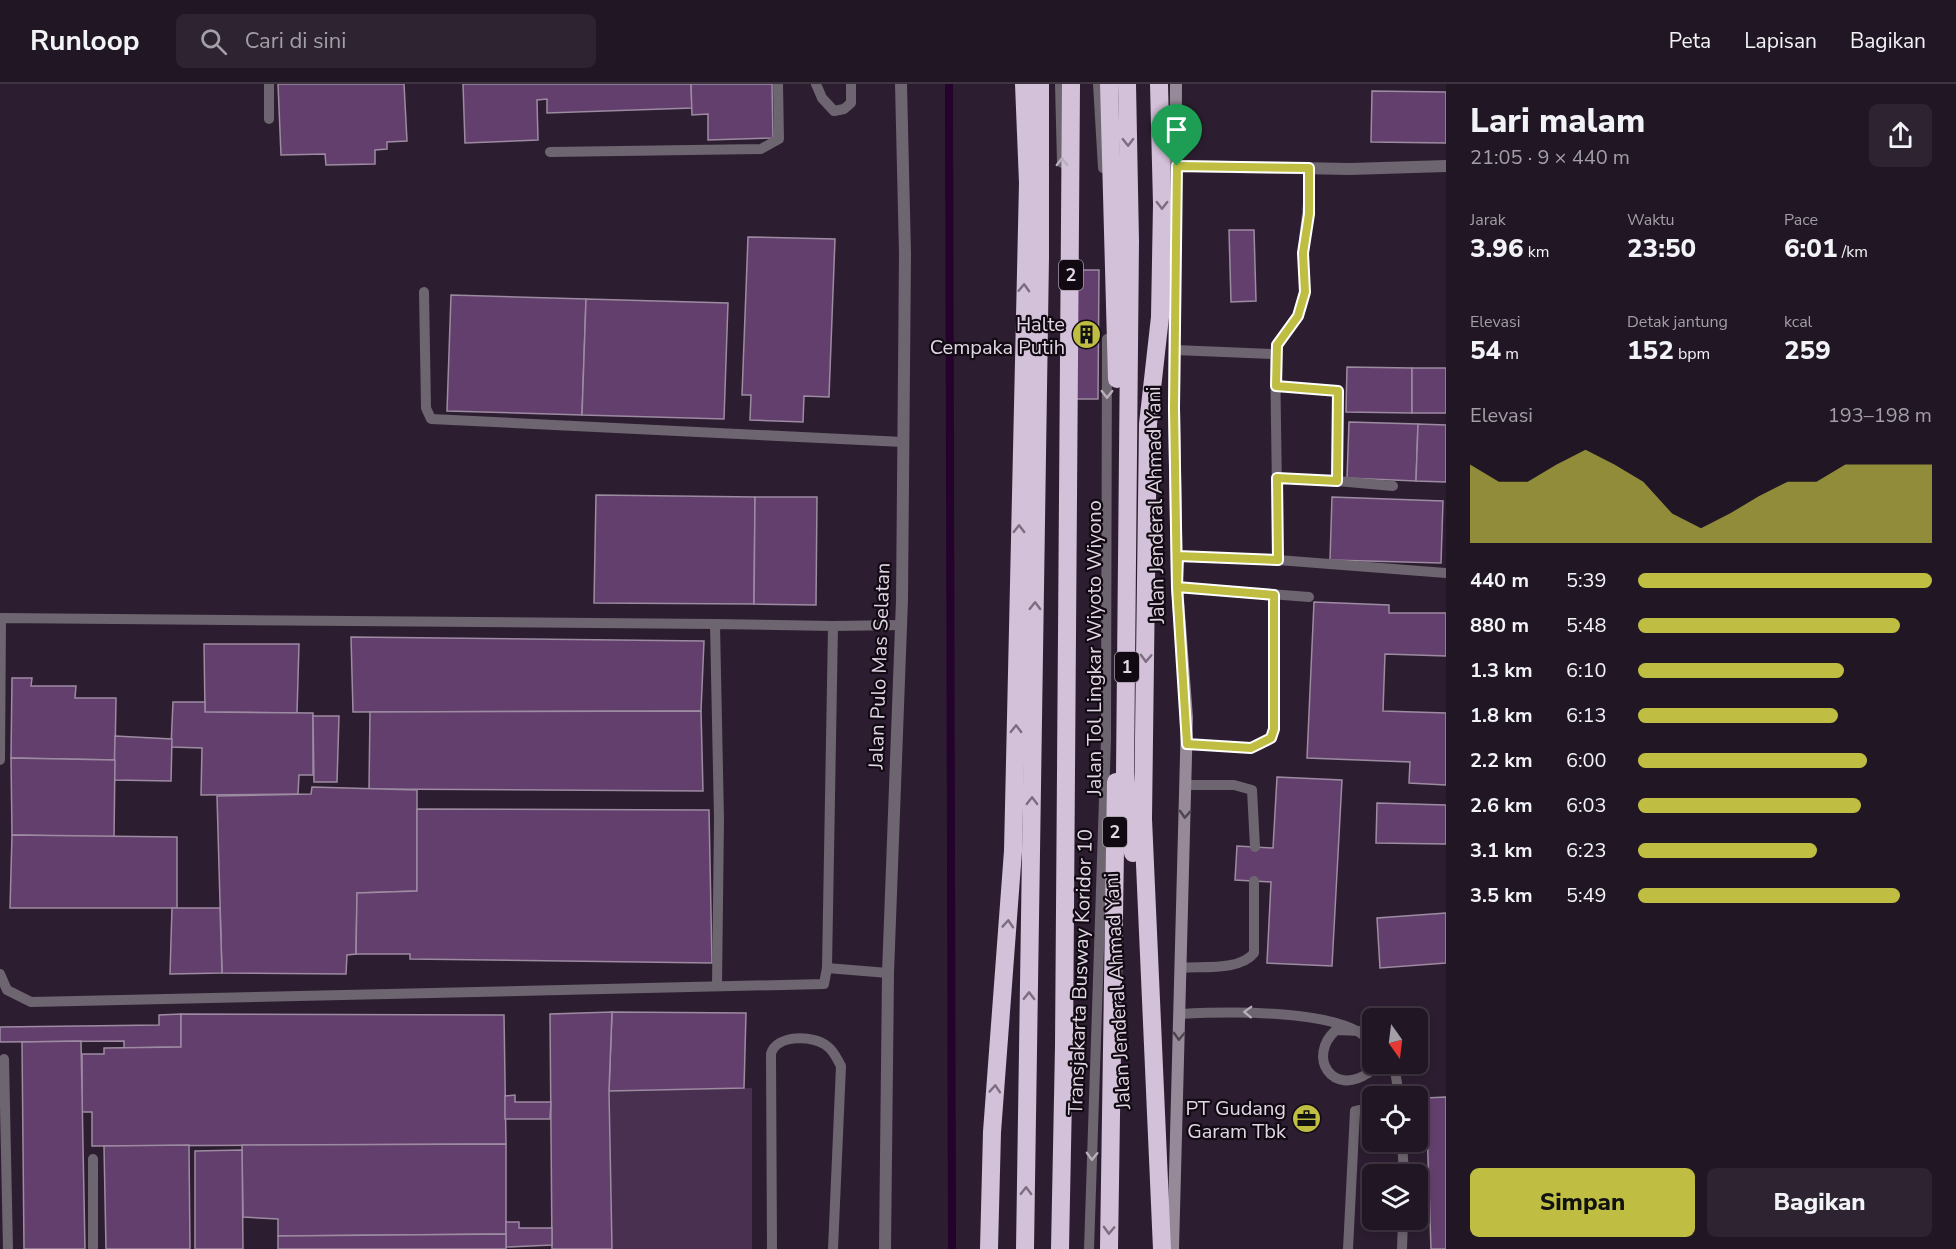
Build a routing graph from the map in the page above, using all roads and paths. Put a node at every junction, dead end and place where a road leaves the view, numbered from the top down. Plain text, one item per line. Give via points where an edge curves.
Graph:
1 (269, 84) edge
2 (778, 84) edge
3 (816, 84) edge
4 (851, 84) edge
5 (901, 84) edge
6 (1024, 84) edge
7 (1040, 84) edge
8 (1060, 84) edge
9 (1071, 84) edge
10 (1098, 84) edge
11 (1109, 84) edge
12 (1127, 84) edge
13 (1159, 84) edge
14 (1176, 84) edge
15 (269, 119) dead end
16 (550, 152) dead end
17 (1177, 166) junction
18 (1446, 166) edge
19 (1309, 168) junction
20 (424, 292) dead end
21 (1175, 350) junction
22 (1275, 354) junction
23 (1276, 386) junction
24 (903, 442) junction
25 (1277, 478) junction
26 (1337, 481) junction
27 (1393, 486) dead end
28 (1178, 556) junction
29 (1278, 560) junction
30 (1446, 573) edge
31 (1177, 587) junction
32 (1274, 595) junction
33 (1309, 597) dead end
34 (715, 624) junction
35 (901, 625) junction
36 (833, 626) junction
37 (1187, 744) junction
38 (0, 760) edge
39 (1187, 785) junction
40 (1255, 847) dead end
41 (1254, 881) dead end
42 (827, 968) junction
43 (1181, 968) junction
44 (888, 973) junction
45 (0, 974) edge
46 (717, 986) junction
47 (1180, 1014) junction
48 (1362, 1031) edge
49 (1362, 1034) edge
50 (4, 1059) dead end
51 (1362, 1073) edge
52 (1362, 1109) edge
53 (93, 1160) dead end
54 (1403, 1230) edge
55 (8, 1249) edge
56 (93, 1249) edge
57 (772, 1249) edge
58 (833, 1249) edge
59 (885, 1249) edge
60 (989, 1249) edge
61 (1026, 1249) edge
62 (1059, 1249) edge
63 (1089, 1249) edge
64 (1109, 1249) edge
65 (1151, 1249) edge
66 (1162, 1249) edge
67 (1173, 1249) edge
68 (1348, 1249) edge
69 (1402, 1249) edge

1 - 15 lane
2 - 16 lane via 779,139 761,149
3 - 4 lane via 834,111 852,103
5 - 24 street, Jalan Pulo Mas Selatan via 905,254
60 -> 6 highway via 992,1132 1013,851 1028,183
61 -> 7 highway
62 -> 8 lane, Transjakarta Busway Koridor 10 via 1063,507
9 - 62 highway, Jalan Tol Lingkar Wiyoto Wiyono / 2 via 1065,1047
10 -> 63 lane, Transjakarta Busway Koridor 10 via 1108,269 1106,739
11 -> 64 highway, Jalan Tol Lingkar Wiyoto Wiyono / 2 via 1118,450
12 -> 65 highway, Jalan Jenderal Ahmad Yani / 1 via 1130,253 1125,774 1141,982
13 -> 66 highway via 1160,317 1148,424 1143,819
14 - 17 main road, Jalan Jenderal Ahmad Yani
17 - 19 street
17 - 21 main road, Jalan Jenderal Ahmad Yani
18 - 19 street
19 - 22 lane via 1309,214 1303,253 1305,292 1298,316 1280,338
20 - 24 lane via 426,408 431,419
21 - 22 lane
21 - 28 main road, Jalan Jenderal Ahmad Yani
22 - 23 lane
23 - 25 lane
23 - 26 lane via 1338,391
24 - 35 street, Jalan Pulo Mas Selatan
25 - 26 lane
25 - 29 lane
26 - 27 lane
28 - 29 lane
28 - 31 main road, Jalan Jenderal Ahmad Yani
29 - 30 lane
31 - 32 lane
31 - 37 main road, Jalan Jenderal Ahmad Yani
32 - 33 lane
32 - 37 lane via 1271,738 1251,748
34 - 36 lane
34 - 38 lane via 1,618
34 - 46 lane
35 - 36 lane
35 - 44 street, Jalan Pulo Mas Selatan
36 - 42 lane
37 - 39 main road, Jalan Jenderal Ahmad Yani
39 - 40 lane via 1234,785 1252,790
39 -> 43 main road, Jalan Jenderal Ahmad Yani
41 - 43 lane via 1254,953 1238,964
42 - 44 lane
42 - 46 lane via 824,984
43 - 47 main road, Jalan Jenderal Ahmad Yani
44 - 59 street, Jalan Pulo Mas Selatan
45 - 46 lane via 7,990 31,1002
49 -> 47 lane via 1306,1017 1266,1013
47 -> 67 main road, Jalan Jenderal Ahmad Yani
48 - 51 lane, bridge via 1336,1030 1322,1056 1324,1066 1339,1080 1349,1081
50 - 55 lane
52 - 68 lane via 1355,1111
53 - 56 lane
54 - 69 lane
57 - 58 lane via 771,1054 777,1043 786,1039 825,1044 841,1066

